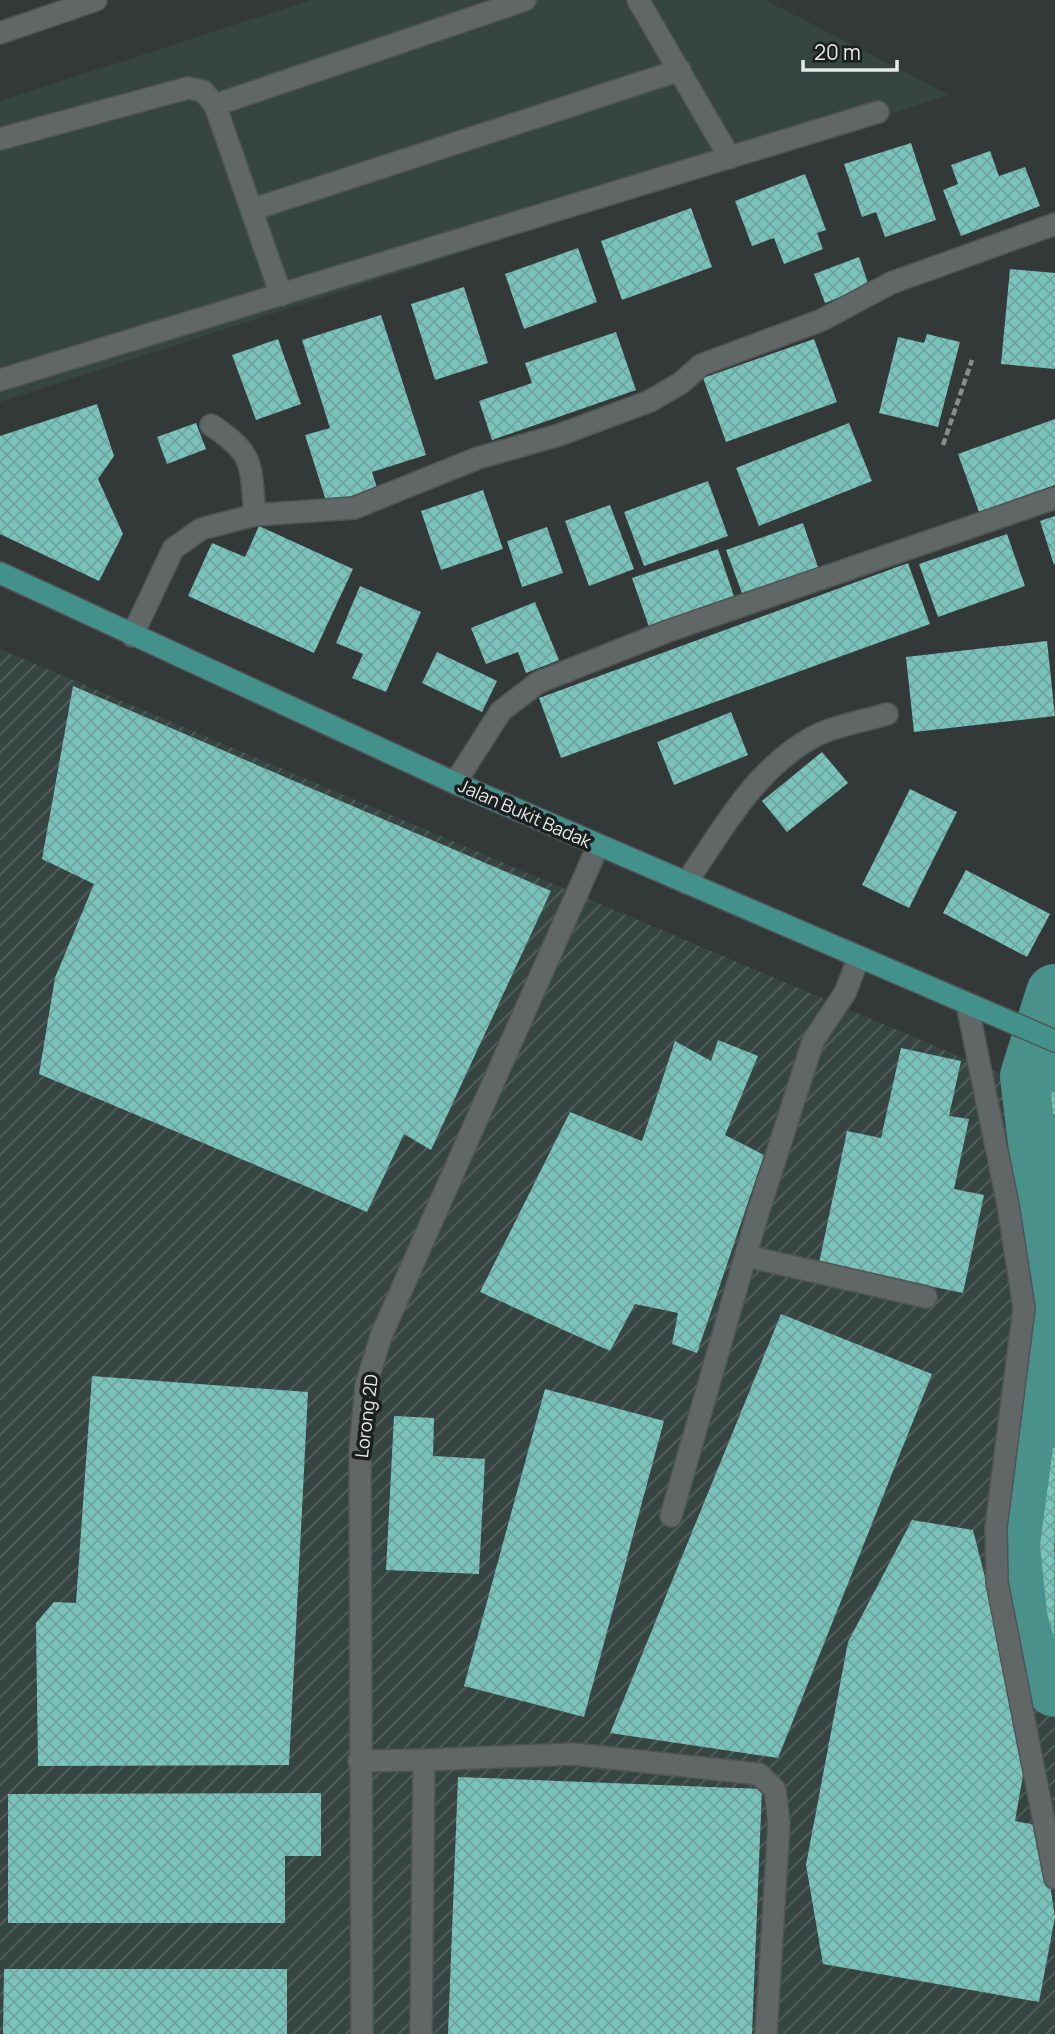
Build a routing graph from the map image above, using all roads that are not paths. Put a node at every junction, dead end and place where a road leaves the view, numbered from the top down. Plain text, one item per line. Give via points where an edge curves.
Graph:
1 (96, 0) edge
2 (525, 0) edge
3 (638, 0) edge
4 (0, 33) edge
5 (680, 70) junction
6 (215, 105) junction
7 (878, 112) dead end
8 (0, 139) edge
9 (730, 158) junction
10 (251, 210) junction
11 (1055, 224) edge
12 (281, 295) junction
13 (0, 380) edge
14 (211, 425) dead end
15 (1055, 498) edge
16 (255, 515) junction
17 (0, 573) edge
18 (132, 636) junction
19 (887, 715) dead end
20 (455, 783) junction
21 (598, 846) junction
22 (686, 883) junction
23 (859, 957) junction
24 (968, 1004) junction
25 (1055, 1041) edge
26 (746, 1256) junction
27 (926, 1297) dead end
28 (671, 1516) dead end
29 (424, 1760) junction
30 (359, 1761) junction
31 (1055, 1878) edge
32 (362, 2034) edge
33 (421, 2034) edge
34 (766, 2034) edge

1 - 4 street
2 - 6 street
3 - 5 street
5 - 9 street
5 - 10 street
6 - 8 street via 202,92 188,88
6 - 10 street
7 - 9 street
9 - 12 street
10 - 12 street
11 - 16 street via 891,283 822,320 701,365 650,401 559,435 478,458 354,508
12 - 13 street
14 - 16 street via 238,443 249,460
15 - 20 street via 668,631 539,682 501,711
16 - 18 street via 201,529 173,549
17 - 18 main road, Jalan Bukit Badak
18 - 20 main road, Jalan Bukit Badak
19 - 22 street via 818,734 780,758 755,783
20 - 21 main road, Jalan Bukit Badak
21 - 22 main road, Jalan Bukit Badak
21 - 30 street, Lorong 2D via 381,1336 366,1385 360,1451
22 - 23 main road, Jalan Bukit Badak
23 - 24 main road, Jalan Bukit Badak
23 - 26 street via 845,993 813,1041
24 - 25 main road, Jalan Bukit Badak
24 - 31 street via 1024,1308 996,1527 998,1582
26 - 27 street
26 - 28 street
29 - 30 street
29 - 33 street
29 - 34 street via 573,1754 759,1774 775,1790 779,1823
30 - 32 street, Lorong 2D

